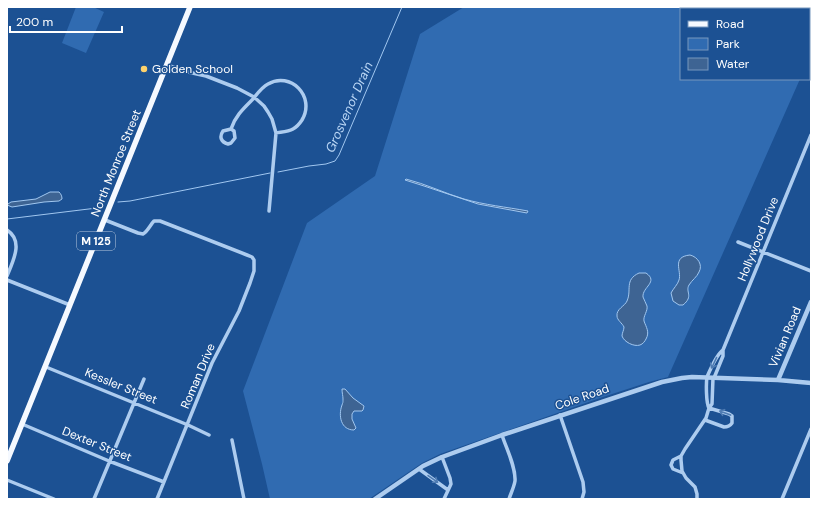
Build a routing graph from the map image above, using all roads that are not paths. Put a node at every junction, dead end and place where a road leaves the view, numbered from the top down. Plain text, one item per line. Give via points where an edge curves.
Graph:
1 (190, 7) edge
2 (167, 65) junction
3 (254, 97) junction
4 (231, 129) junction
5 (276, 134) junction
6 (811, 135) edge
7 (270, 211) dead end
8 (105, 220) junction
9 (7, 230) edge
10 (738, 242) dead end
11 (763, 252) junction
12 (811, 271) edge
13 (7, 276) edge
14 (7, 280) edge
15 (811, 302) edge
16 (70, 305) junction
17 (723, 350) junction
18 (46, 367) junction
19 (707, 378) junction
20 (713, 378) junction
21 (144, 379) dead end
22 (778, 380) junction
23 (811, 383) edge
24 (133, 402) junction
25 (709, 408) junction
26 (560, 416) junction
27 (705, 420) junction
28 (22, 424) junction
29 (188, 425) junction
30 (811, 429) edge
31 (209, 435) dead end
32 (502, 435) junction
33 (232, 440) dead end
34 (681, 456) junction
35 (442, 457) junction
36 (109, 460) junction
37 (7, 461) edge
38 (419, 469) junction
39 (683, 473) junction
40 (7, 480) edge
41 (164, 482) junction
42 (448, 490) junction
43 (54, 499) edge
44 (94, 499) edge
45 (157, 499) edge
46 (244, 499) edge
47 (375, 499) edge
48 (444, 499) edge
49 (508, 499) edge
50 (582, 499) edge
51 (697, 499) edge
52 (782, 499) edge

1 - 2 main road, North Monroe Street / M 125
2 - 3 street via 206,76
2 - 8 main road, North Monroe Street / M 125
3 - 4 street via 238,115
3 - 5 street via 268,112
3 - 5 street via 268,84 278,81 295,85 303,94 306,106 300,123 294,129
4 - 4 street via 235,138 228,144 223,141 221,134 223,130
5 - 7 street
6 - 11 street, Hollywood Drive
8 - 16 main road, North Monroe Street / M 125
8 - 29 street, Roman Drive via 143,234 151,223 160,221 252,257 254,260 254,271 239,311 212,363
9 - 13 street via 14,236 17,248
10 - 11 street
11 - 12 street
11 - 17 street, Hollywood Drive
14 - 16 street
15 - 22 street, Vivian Road
16 - 18 main road, North Monroe Street / M 125
17 -> 19 street, Hollywood Drive
17 - 20 street, Hollywood Drive via 723,356
18 - 24 street, Kessler Street
18 - 28 main road, North Monroe Street / M 125
19 - 20 street, Cole Road
19 - 25 street via 706,404
19 - 26 street, Cole Road via 682,378 662,382
20 - 22 street, Cole Road
20 - 25 street via 712,404
21 - 24 street
22 - 23 street, Cole Road
24 - 29 street, Kessler Street
24 - 36 street
25 - 27 street
27 -> 25 street via 724,427 732,423 732,416 729,414
26 - 32 street, Cole Road
26 - 50 street via 583,482
27 - 34 street
28 - 36 street, Dexter Street
28 - 37 main road, North Monroe Street / M 125
29 - 31 street, Kessler Street
29 - 41 street, Roman Drive
30 - 52 street
32 - 35 street, Cole Road
32 - 49 street via 514,476 514,486
33 - 46 street
34 - 39 street
34 - 39 street via 673,460 672,465 673,469
35 - 38 street, Cole Road
35 - 42 street via 450,478
36 - 41 street, Dexter Street
36 - 44 street
38 -> 42 street
38 - 47 street, Cole Road
39 - 51 street via 695,488
40 - 43 street
41 - 45 street, Roman Drive
42 - 48 street

